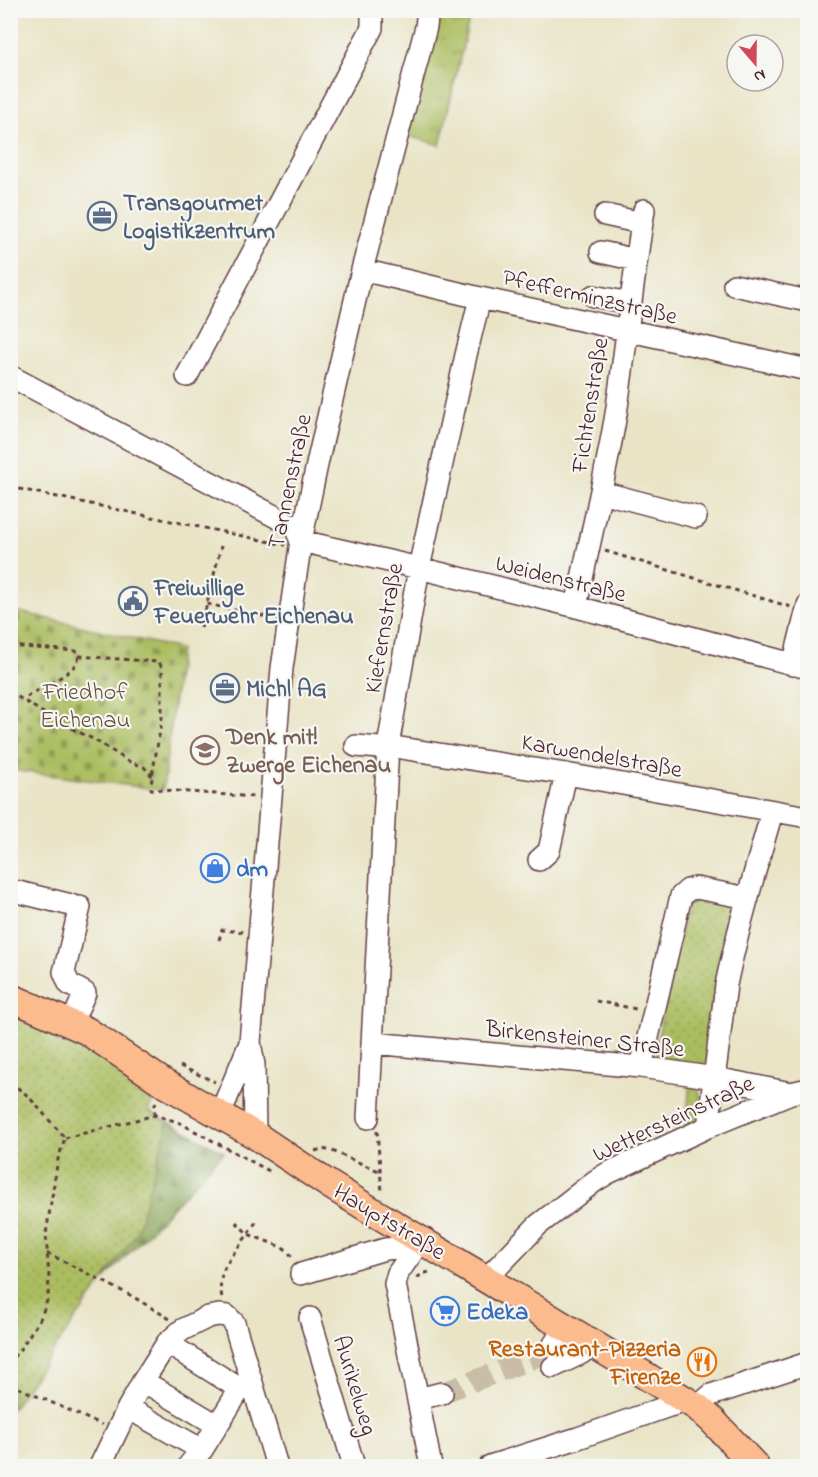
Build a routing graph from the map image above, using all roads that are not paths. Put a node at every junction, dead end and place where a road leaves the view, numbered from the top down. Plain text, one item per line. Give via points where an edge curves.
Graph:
1 (372, 10) edge
2 (428, 10) edge
3 (605, 215) dead end
4 (601, 252) dead end
5 (636, 260) junction
6 (362, 270) junction
7 (734, 285) dead end
8 (594, 296) dead end
9 (480, 298) junction
10 (807, 302) edge
11 (630, 303) junction
12 (627, 330) junction
13 (807, 370) edge
14 (10, 376) edge
15 (187, 376) dead end
16 (601, 492) junction
17 (696, 517) dead end
18 (301, 542) junction
19 (419, 568) junction
20 (576, 607) junction
21 (807, 608) edge
22 (800, 667) edge
23 (356, 746) dead end
24 (388, 746) junction
25 (566, 774) junction
26 (772, 812) junction
27 (807, 817) edge
28 (539, 860) dead end
29 (10, 890) edge
30 (747, 898) junction
31 (10, 997) edge
32 (71, 1024) junction
33 (250, 1042) junction
34 (372, 1043) junction
35 (641, 1067) junction
36 (715, 1078) junction
37 (799, 1091) edge
38 (220, 1114) junction
39 (368, 1118) road end
40 (708, 1127) junction
41 (255, 1135) junction
42 (420, 1260) junction
43 (301, 1274) road end
44 (486, 1279) junction
45 (310, 1318) dead end
46 (175, 1336) junction
47 (592, 1342) junction
48 (807, 1363) edge
49 (553, 1366) tunnel mouth
50 (143, 1381) junction
51 (246, 1386) junction
52 (442, 1393) tunnel mouth
53 (418, 1399) junction
54 (689, 1402) junction
55 (128, 1408) junction
56 (217, 1425) junction
57 (195, 1458) edge
58 (100, 1467) edge
59 (277, 1467) edge
60 (354, 1467) edge
61 (431, 1467) edge
62 (490, 1467) edge
63 (755, 1467) edge

1 - 15 street via 372,28
2 - 6 street, Tannenstraße
3 - 5 street, Fichtenstraße via 643,217
4 - 5 street
5 - 11 street, Fichtenstraße
6 - 9 street, Pfefferminzstraße
6 - 18 street, Tannenstraße
7 - 10 street
8 - 11 street
9 - 12 street, Pfefferminzstraße
9 - 19 street, Kiefernstraße
11 - 12 street, Fichtenstraße
12 - 13 street, Pfefferminzstraße
12 - 16 street, Fichtenstraße
14 - 18 street via 295,527
16 - 17 street
16 - 20 street, Fichtenstraße
18 - 19 street, Weidenstraße
18 - 33 street, Tannenstraße via 282,668
19 - 20 street, Weidenstraße
19 - 24 street, Kiefernstraße
20 - 22 street, Weidenstraße
21 - 22 street
23 - 24 street, Karwendelstraße
24 - 25 street, Karwendelstraße
24 - 34 street, Kiefernstraße
25 - 26 street, Karwendelstraße
25 - 28 street via 549,851
26 - 27 street, Karwendelstraße
26 - 30 street
29 - 32 street via 76,906 75,950 64,972 69,984 85,993
30 - 35 street via 696,888 681,897
30 - 36 street via 726,985
31 - 32 main road, Hauptstraße
32 - 38 main road, Hauptstraße
33 - 38 street, Tannenstraße
33 - 41 street, Tannenstraße
34 - 35 street, Birkensteiner Straße
34 - 39 street, Kiefernstraße
35 - 36 street, Birkensteiner Straße
36 - 37 street, Birkensteiner Straße
36 - 40 street
37 - 40 street, Wettersteinstraße
38 - 41 main road, Hauptstraße
40 - 44 street, Wettersteinstraße via 595,1181 538,1225
41 - 42 main road, Hauptstraße via 377,1214
42 - 43 street via 398,1248 385,1249
42 - 44 main road, Hauptstraße
42 - 53 street via 398,1273 395,1284
44 - 47 main road, Hauptstraße via 561,1336
45 - 60 street, Aurikelweg
46 - 50 street
46 - 51 street
46 - 51 street via 208,1317 228,1316 234,1323
47 - 49 street via 582,1353
47 - 54 main road, Hauptstraße
48 - 54 street
50 - 55 street
50 - 56 street
51 - 56 street
51 - 59 street
52 - 53 street
53 - 61 street
54 - 62 street
54 - 63 main road, Hauptstraße via 712,1420
55 - 57 street
55 - 58 street
56 - 57 street

